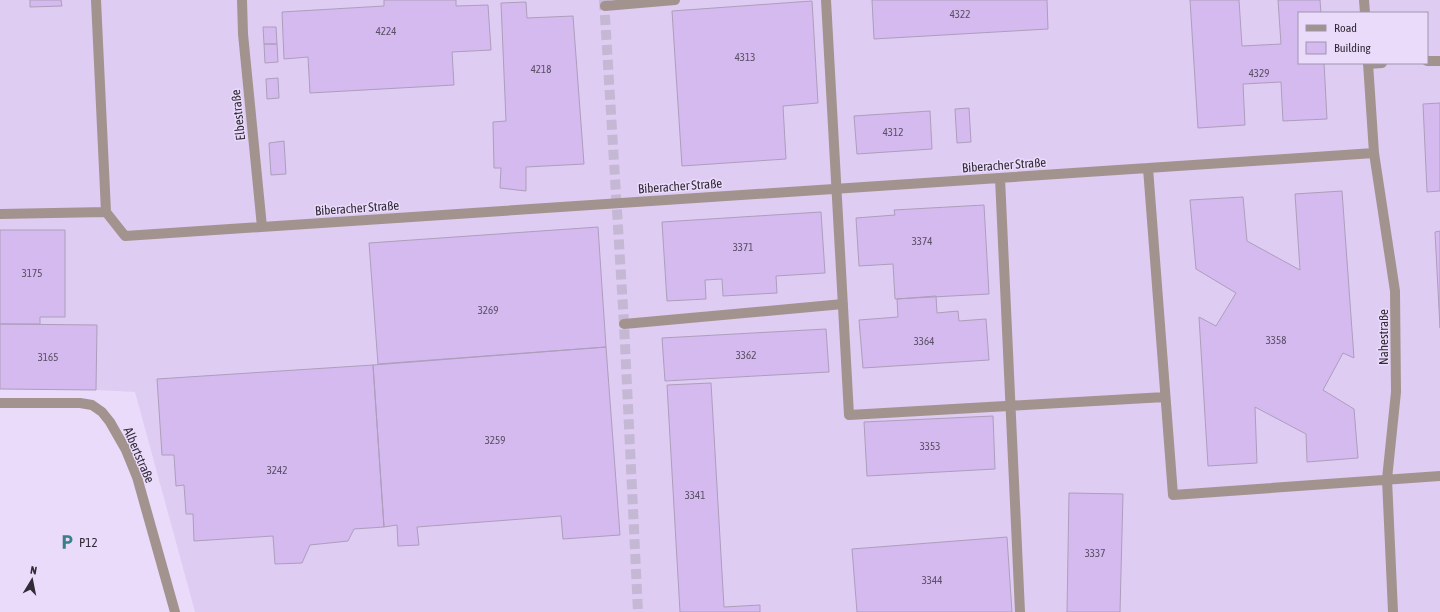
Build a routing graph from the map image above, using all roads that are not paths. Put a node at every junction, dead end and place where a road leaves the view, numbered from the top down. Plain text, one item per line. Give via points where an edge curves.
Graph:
1 (96, 0) edge
2 (242, 0) edge
3 (675, 0) edge
4 (826, 0) edge
5 (1364, 0) edge
6 (605, 6) dead end
7 (1364, 12) edge
8 (1428, 61) edge
9 (1440, 61) edge
10 (1368, 64) edge
11 (1374, 153) junction
12 (1148, 168) junction
13 (1000, 178) junction
14 (836, 189) junction
15 (106, 212) junction
16 (0, 214) edge
17 (262, 227) junction
18 (843, 304) junction
19 (624, 324) dead end
20 (1165, 397) junction
21 (0, 403) edge
22 (1011, 405) junction
23 (1440, 476) edge
24 (1387, 479) junction
25 (175, 612) edge
26 (1020, 612) edge
27 (1393, 612) edge

1 - 15 street
2 - 17 street, Elbestraße
3 - 6 street
4 - 14 street
5 - 7 street
8 - 9 street
10 - 11 street, Nahestraße
11 - 12 street, Biberacher Straße
11 - 24 street, Nahestraße via 1395,291 1396,392
12 - 13 street, Biberacher Straße
12 - 20 street
13 - 14 street, Biberacher Straße
13 - 22 street
14 - 17 street, Biberacher Straße
14 - 18 street
15 - 16 street
15 - 17 street, Biberacher Straße via 125,236
18 - 19 street
18 - 22 street via 849,415
20 - 22 street
20 - 24 street via 1173,495
21 - 25 street, Albertstraße via 80,403 92,405 102,412 126,450 137,477
22 - 26 street
23 - 24 street
24 - 27 street, Nahestraße

